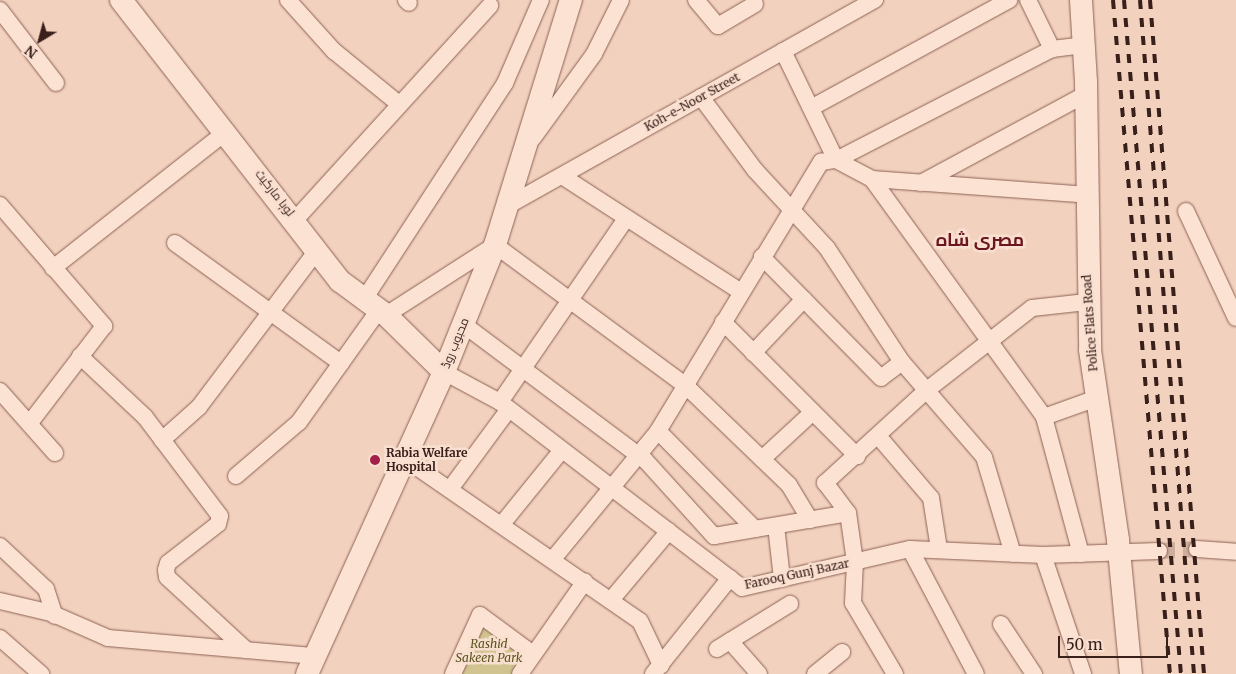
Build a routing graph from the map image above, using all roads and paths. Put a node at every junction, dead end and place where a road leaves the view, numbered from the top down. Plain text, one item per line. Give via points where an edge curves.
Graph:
1 (121, 0) edge
2 (288, 0) edge
3 (541, 0) edge
4 (571, 0) edge
5 (622, 0) edge
6 (696, 0) edge
7 (875, 0) edge
8 (1009, 0) edge
9 (1028, 0) edge
10 (1081, 0) edge
11 (755, 4) dead end
12 (490, 6) dead end
13 (0, 10) edge
14 (1084, 46) junction
15 (1052, 50) junction
16 (783, 51) junction
17 (56, 83) dead end
18 (1086, 94) junction
19 (701, 97) junction
20 (399, 104) junction
21 (811, 108) junction
22 (227, 131) junction
23 (530, 142) junction
24 (836, 160) junction
25 (562, 176) junction
26 (872, 179) junction
27 (920, 183) junction
28 (1088, 195) junction
29 (0, 205) edge
30 (508, 205) junction
31 (791, 209) junction
32 (1186, 211) dead end
33 (295, 220) junction
34 (626, 220) junction
35 (174, 243) dead end
36 (495, 246) junction
37 (318, 249) junction
38 (762, 257) junction
39 (53, 268) junction
40 (741, 292) junction
41 (804, 299) junction
42 (572, 302) junction
43 (1087, 302) junction
44 (377, 308) junction
45 (270, 312) junction
46 (1236, 318) edge
47 (723, 322) junction
48 (463, 324) junction
49 (989, 345) junction
50 (753, 353) junction
51 (80, 356) junction
52 (902, 362) junction
53 (341, 363) junction
54 (524, 369) junction
55 (444, 372) junction
56 (685, 385) junction
57 (926, 390) junction
58 (0, 391) edge
59 (1097, 398) junction
60 (504, 405) junction
61 (813, 412) junction
62 (1044, 417) junction
63 (29, 424) junction
64 (658, 430) junction
65 (878, 437) junction
66 (162, 440) junction
67 (562, 450) junction
68 (54, 453) dead end
69 (638, 455) junction
70 (857, 456) junction
71 (405, 459) junction
72 (762, 459) junction
73 (236, 476) dead end
74 (612, 487) junction
75 (450, 489) junction
76 (848, 513) junction
77 (810, 520) junction
78 (502, 524) junction
79 (776, 526) junction
80 (755, 529) junction
81 (669, 532) junction
82 (0, 546) edge
83 (910, 549) junction
84 (1197, 549) tunnel mouth
85 (939, 550) junction
86 (1159, 550) tunnel mouth
87 (1119, 552) junction
88 (1236, 552) edge
89 (1013, 554) junction
90 (1082, 554) junction
91 (1043, 555) junction
92 (553, 559) junction
93 (855, 562) junction
94 (730, 578) junction
95 (782, 578) junction
96 (585, 581) junction
97 (611, 600) junction
98 (0, 601) edge
99 (790, 604) dead end
100 (55, 616) junction
101 (1001, 624) dead end
102 (0, 638) edge
103 (246, 650) junction
104 (842, 652) dead end
105 (534, 654) junction
106 (311, 665) edge
107 (657, 670) edge
108 (42, 674) edge
109 (453, 674) edge
110 (520, 674) edge
111 (759, 674) edge
112 (815, 674) edge
113 (895, 674) edge
114 (976, 674) edge
115 (1034, 674) edge
116 (1083, 674) edge
117 (1131, 674) edge

1 - 22 street, لوہا مارکیٹ
2 - 20 street via 334,51
3 - 44 street via 505,83
4 - 23 street, محبوب روڈ
5 - 23 street via 594,54
6 - 11 street via 718,26
7 - 16 street, Koh-e-Noor Street
8 - 21 street
9 - 15 street
10 - 14 street, Police Flats Road
12 - 20 street
13 - 17 street
14 - 15 street
14 - 18 street, Police Flats Road
15 - 24 street
16 - 19 street, Koh-e-Noor Street
16 - 21 street
18 - 27 street
18 - 28 street, Police Flats Road
19 - 25 street, Koh-e-Noor Street
19 - 31 street via 755,170
20 - 33 street
21 - 24 street
22 - 33 street, لوہا مارکیٹ
22 - 39 street
23 - 30 street, محبوب روڈ
24 - 26 street
24 - 31 street via 821,162
25 - 30 street, Koh-e-Noor Street
25 - 34 street
26 - 27 street
26 - 49 street
27 - 28 street
28 - 43 street, Police Flats Road
29 - 39 street
30 - 36 street, محبوب روڈ
31 - 38 street
31 - 52 street via 827,248
32 - 46 street
33 - 37 street, لوہا مارکیٹ
34 - 40 street
34 - 42 street
35 - 45 street
36 - 42 street
36 - 44 street
36 - 48 street, محبوب روڈ
37 - 44 street, لوہا مارکیٹ via 340,281
37 - 45 street
38 - 40 street
38 - 41 street
39 - 51 street via 104,326
40 - 47 street
41 - 50 street
41 - 52 street via 881,378
42 - 54 street
42 - 56 street
43 - 49 street via 1032,308
43 - 59 street, Police Flats Road
44 - 53 street
44 - 55 street, لوہا مارکیٹ
45 - 53 street
45 - 66 street via 198,407
47 - 50 street
47 - 56 street
48 - 54 street
48 - 55 street, محبوب روڈ
49 - 57 street
49 - 62 street
50 - 61 street
51 - 63 street
51 - 66 street via 145,418
52 - 57 street
53 - 73 street via 299,422
54 - 60 street
54 - 69 street
55 - 60 street, Farooq Gunj Bazar
55 - 71 street, محبوب روڈ
56 - 64 street
56 - 72 street
57 - 65 street
57 - 89 street via 984,457
58 - 63 street
59 - 62 street
59 - 87 street, Police Flats Road
60 - 67 street, Farooq Gunj Bazar
60 - 75 street
61 - 70 street
61 - 72 street
62 - 90 street
63 - 68 street
64 - 69 street
64 - 80 street
65 - 70 street
65 - 85 street via 931,498
66 - 103 street via 221,521 168,563 167,577
67 - 74 street, Farooq Gunj Bazar
67 - 78 street
69 - 74 street
69 - 80 street via 714,536
70 - 76 street via 825,482
71 - 75 street
71 - 106 street, محبوب روڈ
72 - 77 street via 789,485
74 - 81 street, Farooq Gunj Bazar
74 - 92 street
75 - 78 street
76 - 77 street
76 - 93 street
77 - 79 street
78 - 92 street
79 - 80 street
79 - 95 street
81 - 94 street, Farooq Gunj Bazar
81 - 97 street
82 - 100 street via 46,589
83 - 85 street, Farooq Gunj Bazar
83 - 93 street, Farooq Gunj Bazar
83 - 114 street
84 - 88 street
85 - 89 street, Farooq Gunj Bazar
86 - 87 street, Farooq Gunj Bazar
87 - 90 street, Farooq Gunj Bazar
87 - 117 street, Police Flats Road
89 - 91 street, Farooq Gunj Bazar
90 - 91 street, Farooq Gunj Bazar
91 - 116 street
92 - 96 street
93 - 95 street, Farooq Gunj Bazar
93 - 113 street via 852,603
94 - 95 street, Farooq Gunj Bazar via 742,588
94 - 107 street
96 - 97 street
96 - 105 street
97 - 107 street via 640,621
98 - 100 street
99 - 111 street via 723,645
100 - 103 street via 108,638
101 - 115 street
102 - 108 street
103 - 106 street
104 - 112 street
105 - 109 street via 480,616
105 - 110 street

